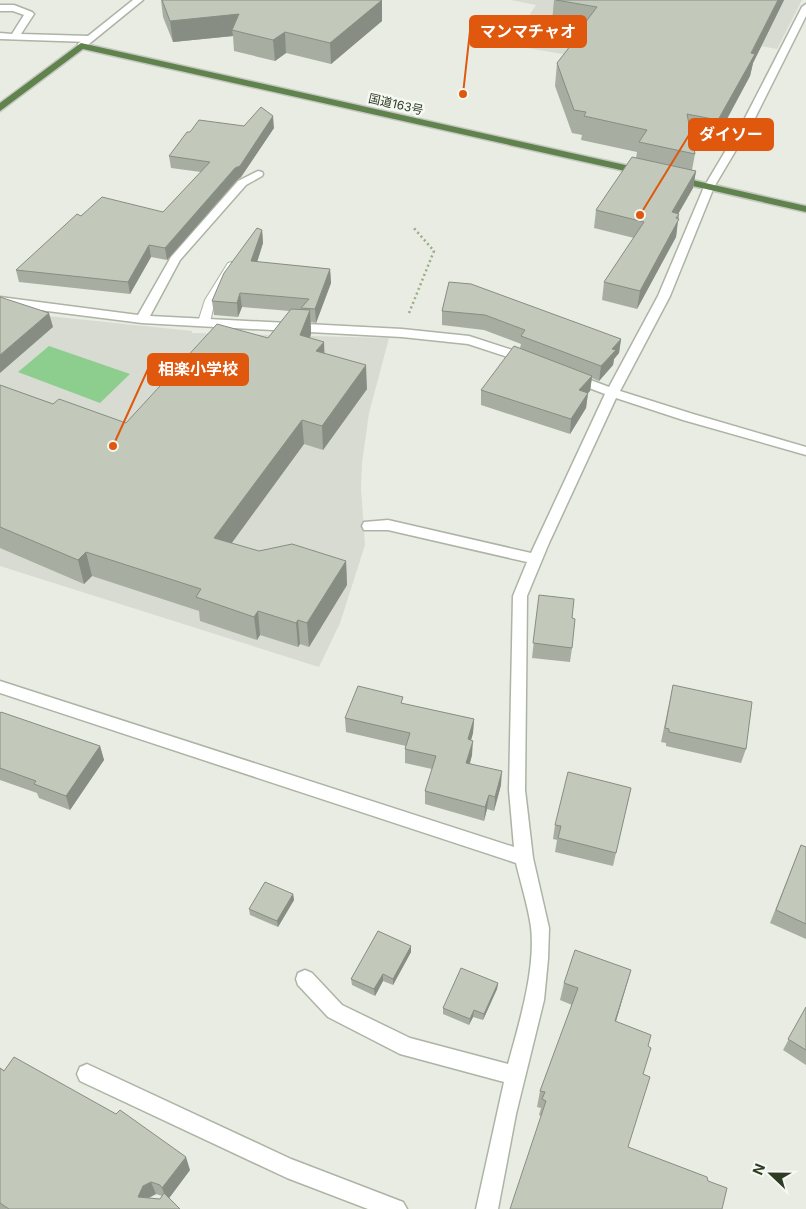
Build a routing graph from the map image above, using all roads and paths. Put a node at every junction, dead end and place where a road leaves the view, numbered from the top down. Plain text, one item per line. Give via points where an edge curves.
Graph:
1 (139, 0) edge
2 (806, 7) edge
3 (0, 8) edge
4 (0, 36) edge
5 (15, 37) junction
6 (85, 42) junction
7 (0, 108) edge
8 (258, 174) dead end
9 (709, 187) junction
10 (806, 209) edge
11 (413, 227) dead end
12 (238, 258) edge
13 (0, 301) edge
14 (142, 319) junction
15 (204, 322) junction
16 (402, 332) junction
17 (536, 362) edge
18 (561, 372) edge
19 (612, 393) junction
20 (806, 451) edge
21 (369, 526) dead end
22 (536, 559) junction
23 (0, 687) edge
24 (524, 858) junction
25 (305, 979) dead end
26 (87, 1074) dead end
27 (516, 1076) junction
28 (396, 1209) edge
29 (487, 1209) edge

1 - 6 street
2 - 9 street via 750,118
3 - 5 street via 14,8 29,14
4 - 5 street
5 - 6 street
6 - 7 highway
6 - 9 highway, 国道163号
8 - 14 street via 242,183 175,259
9 - 10 highway, 国道163号
9 - 19 street via 664,296
11 - 16 path via 434,251
12 - 15 lane via 220,281
13 - 14 street
14 - 15 street
15 - 16 street
16 - 17 street via 469,340
18 - 19 street
19 - 20 street
19 - 22 street
21 - 22 street via 388,525
22 - 24 street via 520,596 517,790
23 - 24 street
24 - 27 street via 540,928 539,958 534,1000
25 - 27 street via 335,1011 407,1046
26 - 28 street via 287,1168
27 - 29 street

